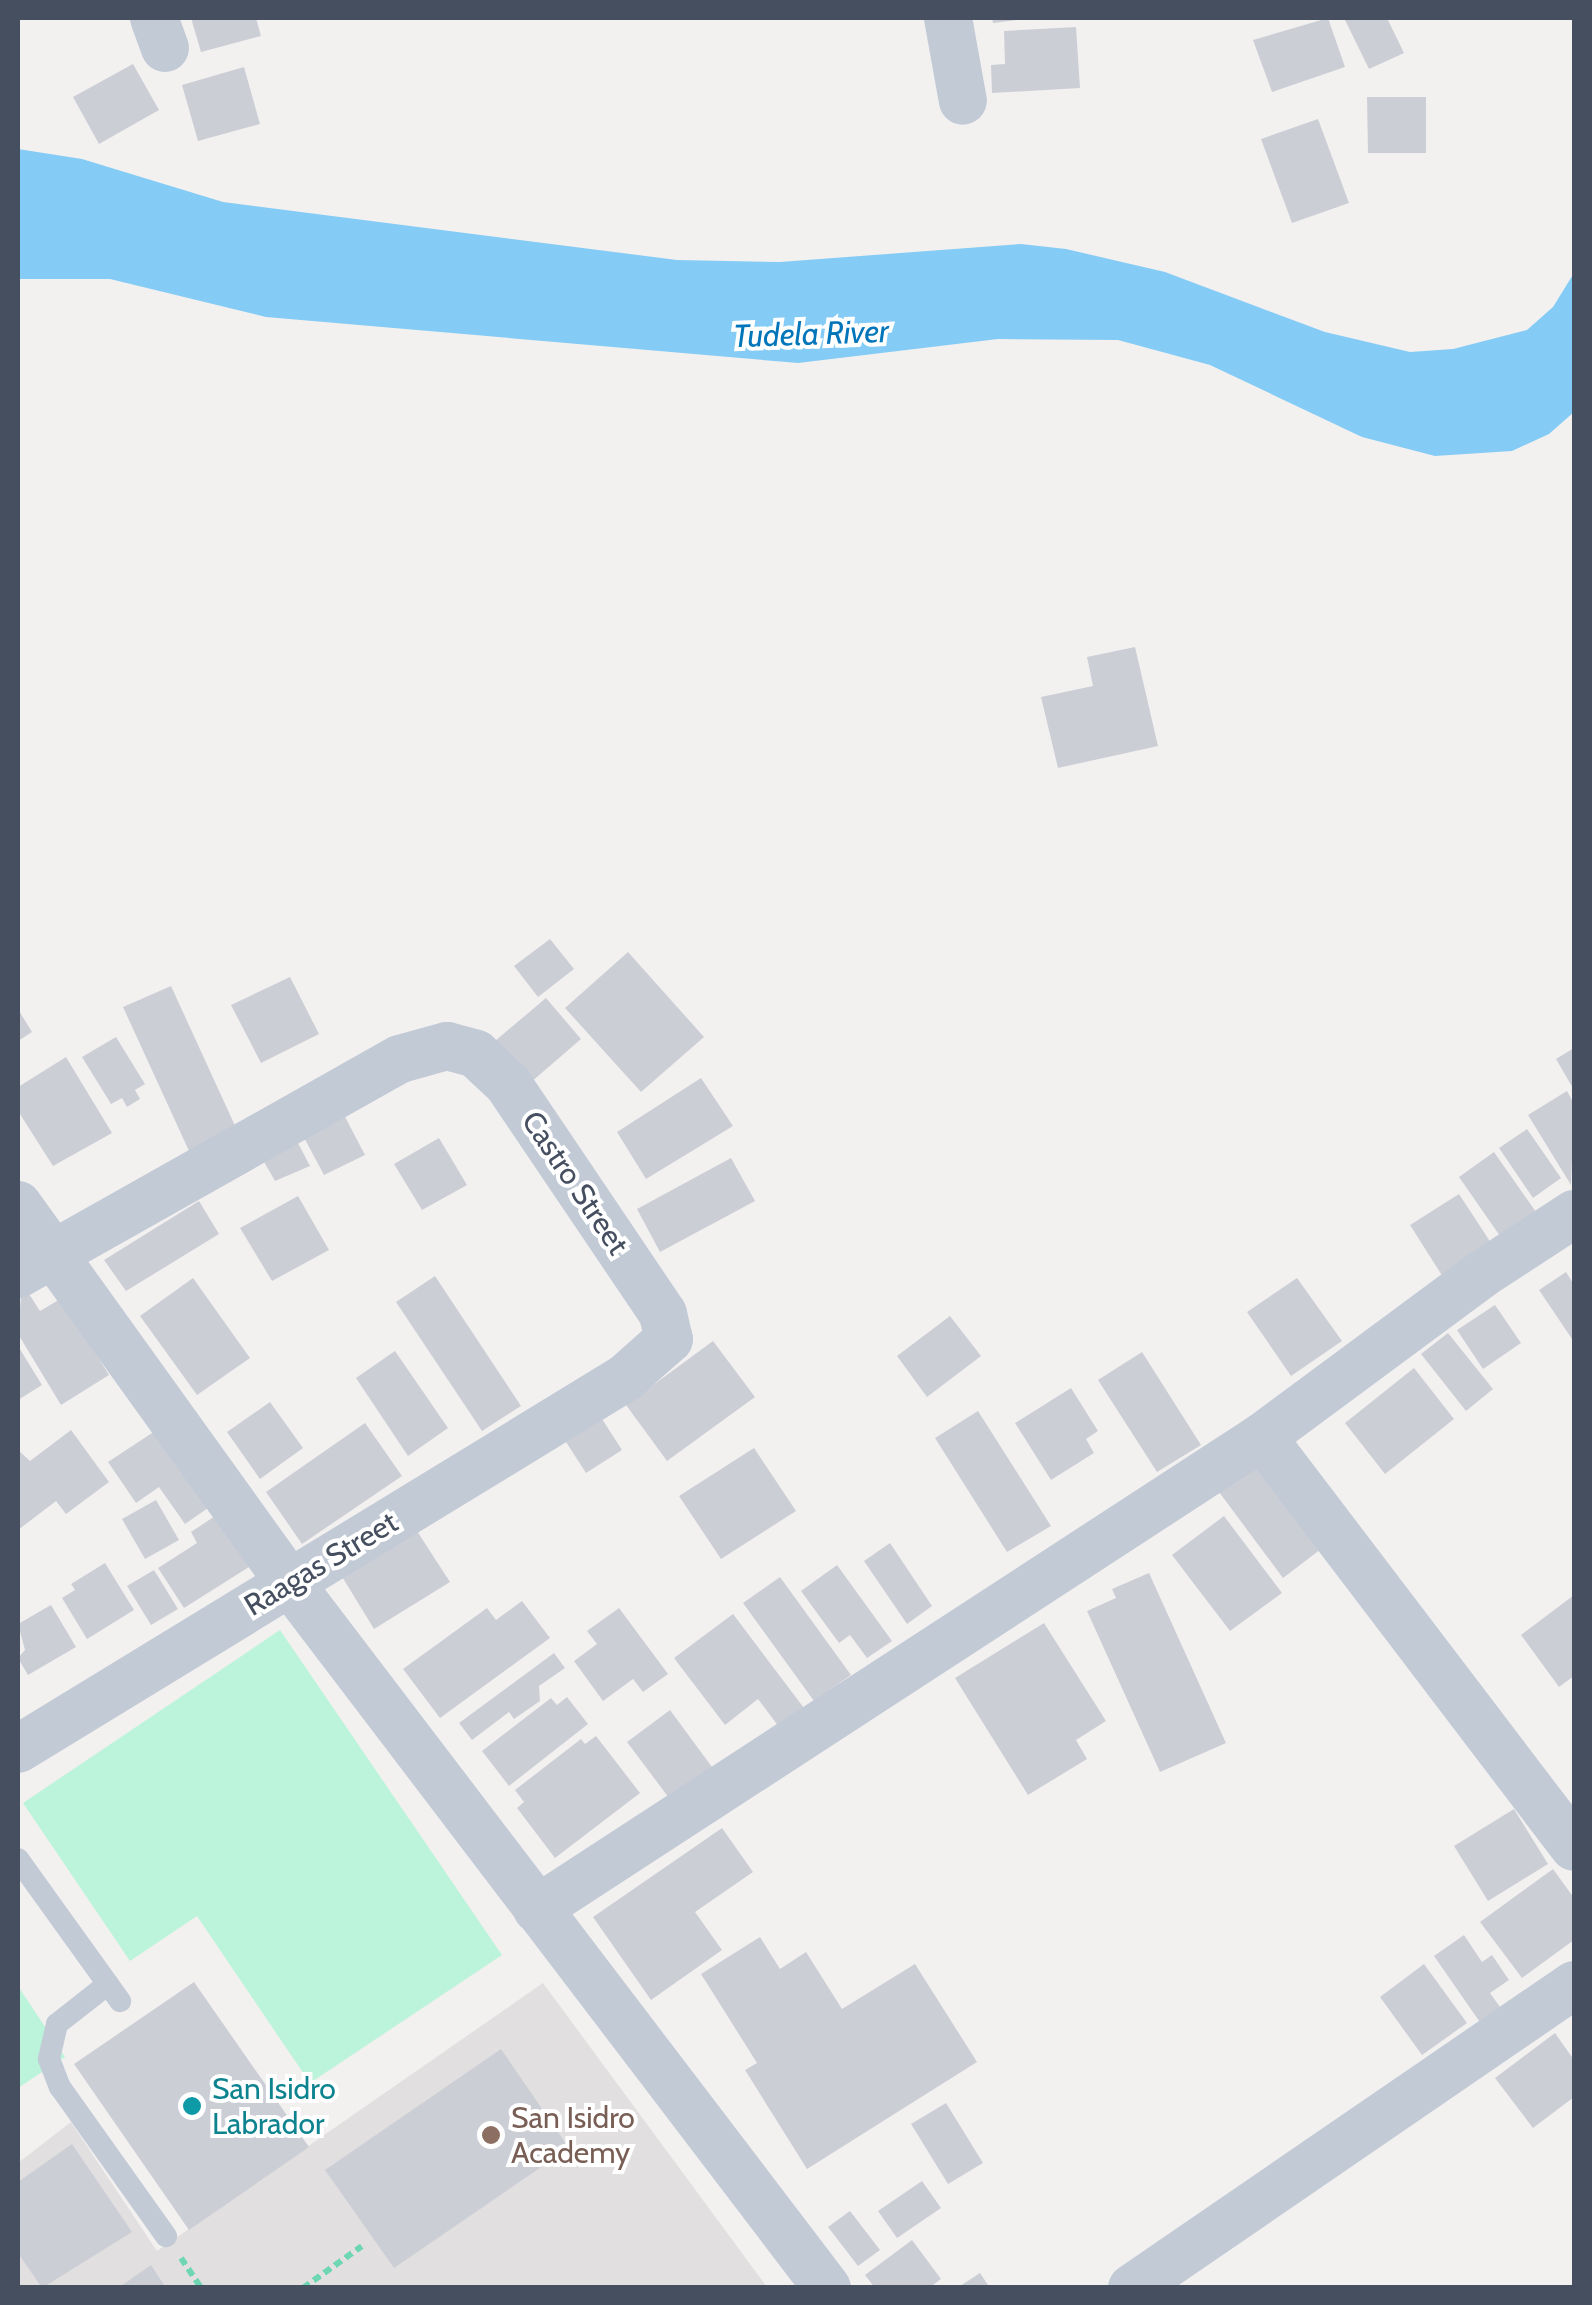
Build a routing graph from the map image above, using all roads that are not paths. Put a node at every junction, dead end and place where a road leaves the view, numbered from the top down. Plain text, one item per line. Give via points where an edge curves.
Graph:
1 (948, 18) edge
2 (963, 101) dead end
3 (18, 1206) edge
4 (1574, 1214) edge
5 (36, 1264) edge
6 (625, 1378) joint
7 (1262, 1437) junction
8 (290, 1583) junction
9 (18, 1749) edge
10 (1574, 1847) edge
11 (18, 1858) edge
12 (538, 1909) junction
13 (1574, 1985) edge
14 (166, 2236) dead end
15 (826, 2288) edge
16 (1132, 2288) edge

1 - 2 street
3 - 5 street
4 - 7 street
5 - 6 street, Castro Street via 400,1059 434,1046 462,1049 508,1084 664,1314 669,1339 663,1350
5 - 8 street
6 - 8 street, Raagas Street
7 - 10 street
7 - 12 street
8 - 9 street, Raagas Street
8 - 12 street
11 - 14 lane via 114,1992 57,2024 49,2059 60,2087
12 - 15 street
13 - 16 street

